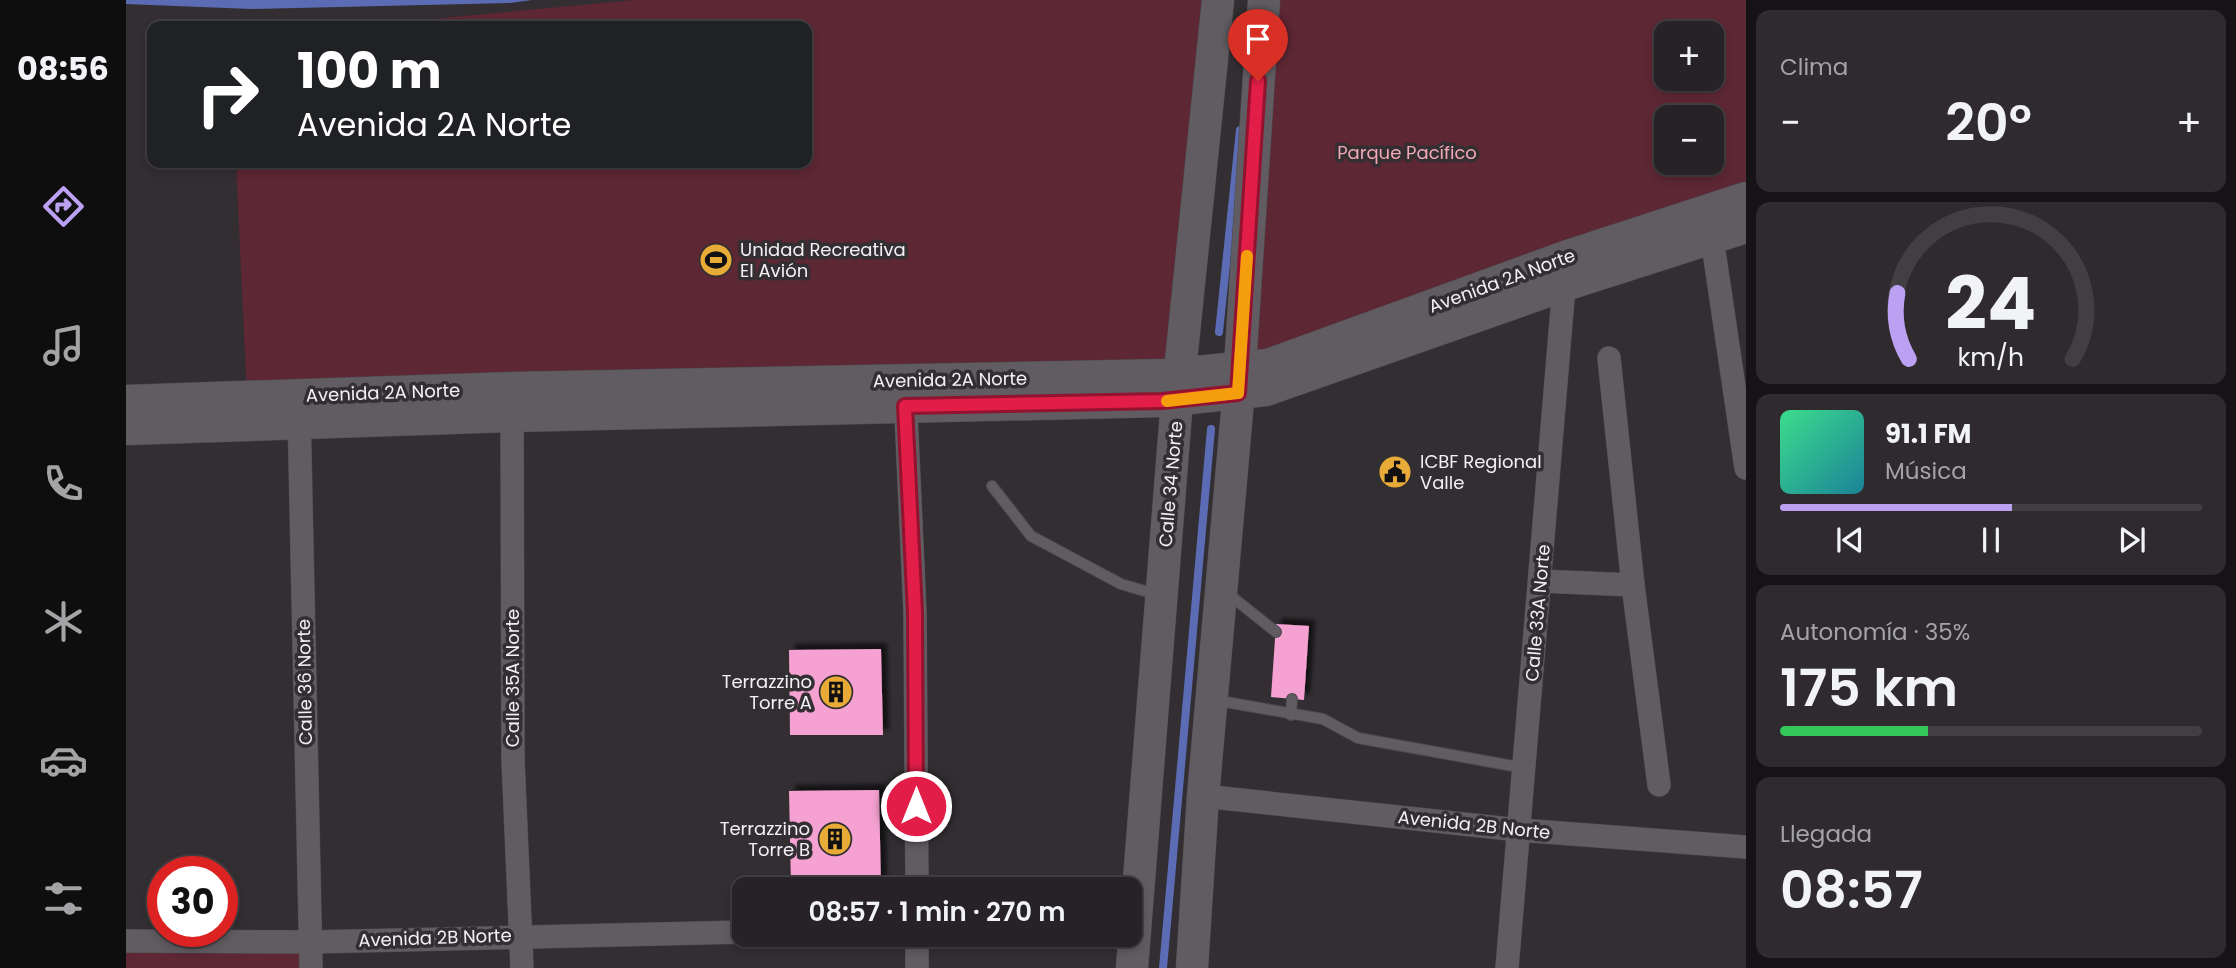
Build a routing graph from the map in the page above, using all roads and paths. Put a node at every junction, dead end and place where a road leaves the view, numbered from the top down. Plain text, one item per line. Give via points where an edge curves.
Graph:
1 (1218, 0) edge
2 (1264, 0) edge
3 (1746, 198) edge
4 (1710, 225) junction
5 (1746, 227) edge
6 (1565, 271) junction
7 (1609, 358) dead end
8 (1239, 380) junction
9 (1179, 386) junction
10 (905, 394) junction
11 (126, 401) edge
12 (512, 402) junction
13 (299, 410) junction
14 (126, 429) edge
15 (1746, 468) edge
16 (992, 486) dead end
17 (1540, 581) junction
18 (1633, 584) junction
19 (1221, 588) junction
20 (1162, 596) junction
21 (1276, 632) dead end
22 (1292, 699) dead end
23 (1212, 700) junction
24 (1291, 715) junction
25 (1524, 768) junction
26 (1659, 785) dead end
27 (1203, 796) junction
28 (1519, 830) junction
29 (1746, 847) edge
30 (917, 877) edge
31 (1136, 877) edge
32 (732, 932) edge
33 (522, 935) junction
34 (126, 941) edge
35 (311, 942) junction
36 (917, 947) edge
37 (1131, 947) edge
38 (311, 968) edge
39 (522, 968) edge
40 (917, 968) edge
41 (1132, 968) edge
42 (1192, 968) edge
43 (1507, 968) edge

1 - 9 main road, Calle 34 Norte
2 - 8 main road
3 - 4 main road, Avenida 2A Norte
4 - 5 main road, Avenida 2A Norte
4 - 6 main road, Avenida 2A Norte
4 - 15 street
6 - 8 main road, Avenida 2A Norte via 1266,390
6 - 17 street, Calle 33A Norte
7 - 18 street
8 - 9 main road, Avenida 2A Norte
8 - 19 main road
9 - 10 main road, Avenida 2A Norte
9 - 20 main road, Calle 34 Norte
10 - 12 main road, Avenida 2A Norte
10 - 30 street via 915,613
11 - 13 main road, Avenida 2A Norte
12 - 13 main road, Avenida 2A Norte
12 - 33 street, Calle 35A Norte via 513,760
13 - 14 main road, Avenida 2A Norte
13 - 35 street, Calle 36 Norte
16 - 20 lane via 1031,536 1121,584
17 - 18 street
17 - 25 street, Calle 33A Norte
18 - 26 street
19 - 21 lane
19 - 23 main road
20 - 31 main road, Calle 34 Norte
22 - 24 lane
23 - 24 lane
23 - 27 main road
24 - 25 lane via 1323,719 1358,738
25 - 28 street, Calle 33A Norte
27 - 28 street, Avenida 2B Norte
27 - 42 main road
28 - 29 street, Avenida 2B Norte
28 - 43 street, Calle 33A Norte
32 - 33 street, Avenida 2B Norte
33 - 35 street, Avenida 2B Norte
33 - 39 street, Calle 35A Norte
34 - 35 street, Avenida 2B Norte
35 - 38 street, Calle 36 Norte
36 - 40 street
37 - 41 main road, Calle 34 Norte

